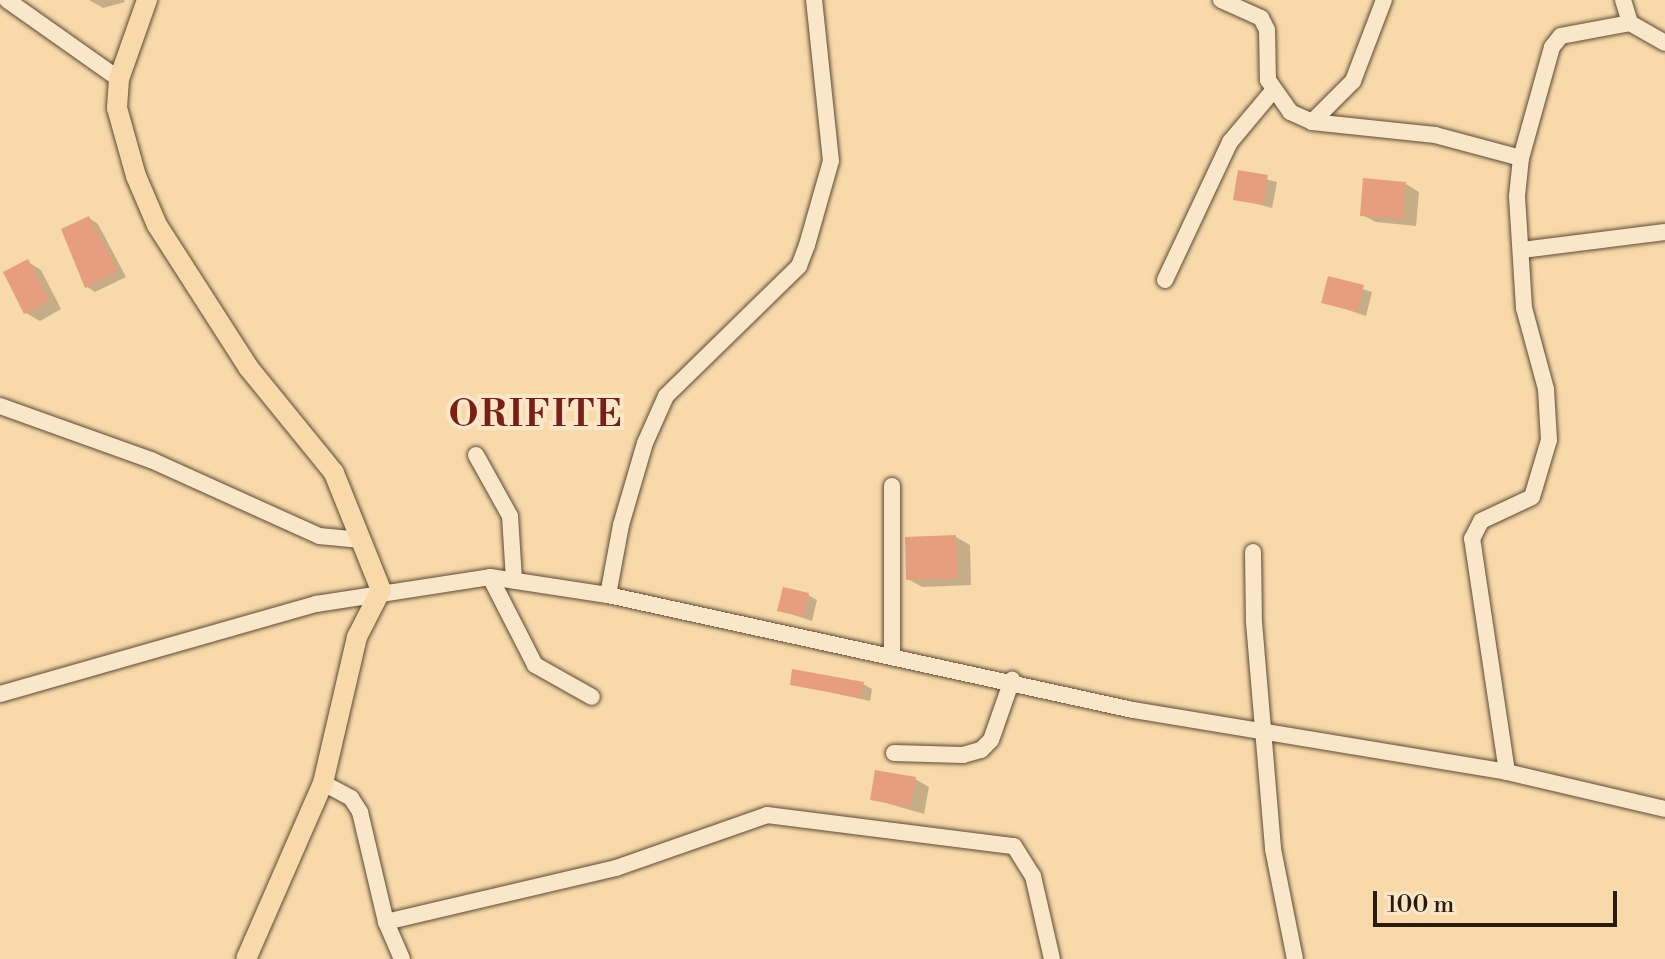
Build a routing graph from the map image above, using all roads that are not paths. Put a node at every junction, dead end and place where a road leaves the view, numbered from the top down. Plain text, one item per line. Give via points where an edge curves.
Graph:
1 (7, 0) edge
2 (147, 0) edge
3 (814, 0) edge
4 (1221, 0) edge
5 (1384, 0) edge
6 (1623, 0) edge
7 (1630, 23) junction
8 (1665, 43) edge
9 (119, 79) junction
10 (1272, 92) junction
11 (1312, 122) junction
12 (1521, 158) junction
13 (1665, 232) edge
14 (1522, 250) junction
15 (1165, 280) dead end
16 (0, 406) edge
17 (476, 455) dead end
18 (892, 486) dead end
19 (361, 540) junction
20 (1253, 552) dead end
21 (490, 577) junction
22 (514, 579) junction
23 (381, 590) junction
24 (608, 595) junction
25 (892, 657) junction
26 (1012, 680) junction
27 (0, 694) edge
28 (592, 697) dead end
29 (1264, 728) junction
30 (894, 753) dead end
31 (1507, 772) junction
32 (323, 783) junction
33 (1665, 809) edge
34 (386, 922) junction
35 (246, 959) edge
36 (402, 959) edge
37 (1052, 959) edge
38 (1295, 959) edge

1 - 9 street
2 - 9 main road
3 - 24 street via 831,161 807,245 799,266 666,396 645,443 621,525
4 - 10 street via 1261,18
5 - 11 street via 1353,81
6 - 7 street
7 - 8 street
7 - 12 street via 1561,36 1552,47
9 - 19 main road via 117,108 157,225 248,367 334,473
10 - 11 street via 1290,112
10 - 15 street via 1230,142
11 - 12 street via 1435,135
12 - 14 street via 1517,196
13 - 14 street
14 - 31 street via 1524,308 1546,389 1549,440 1532,497 1481,521 1472,539
16 - 19 street via 151,460 319,536
17 - 22 street via 510,516
18 - 25 street
19 - 23 main road
20 - 29 street
21 - 22 street
21 - 23 street
21 - 28 street via 535,665
22 - 24 street
23 - 27 street
23 - 32 main road via 357,637
24 - 25 street
25 - 26 street
26 - 29 street via 1133,710
26 - 30 street via 991,740 981,750 963,755
29 - 31 street
29 - 38 street via 1273,849
31 - 33 street
32 - 34 street via 351,798 360,812
32 - 35 main road
34 - 36 street
34 - 37 street via 616,868 767,815 1014,846 1033,876

